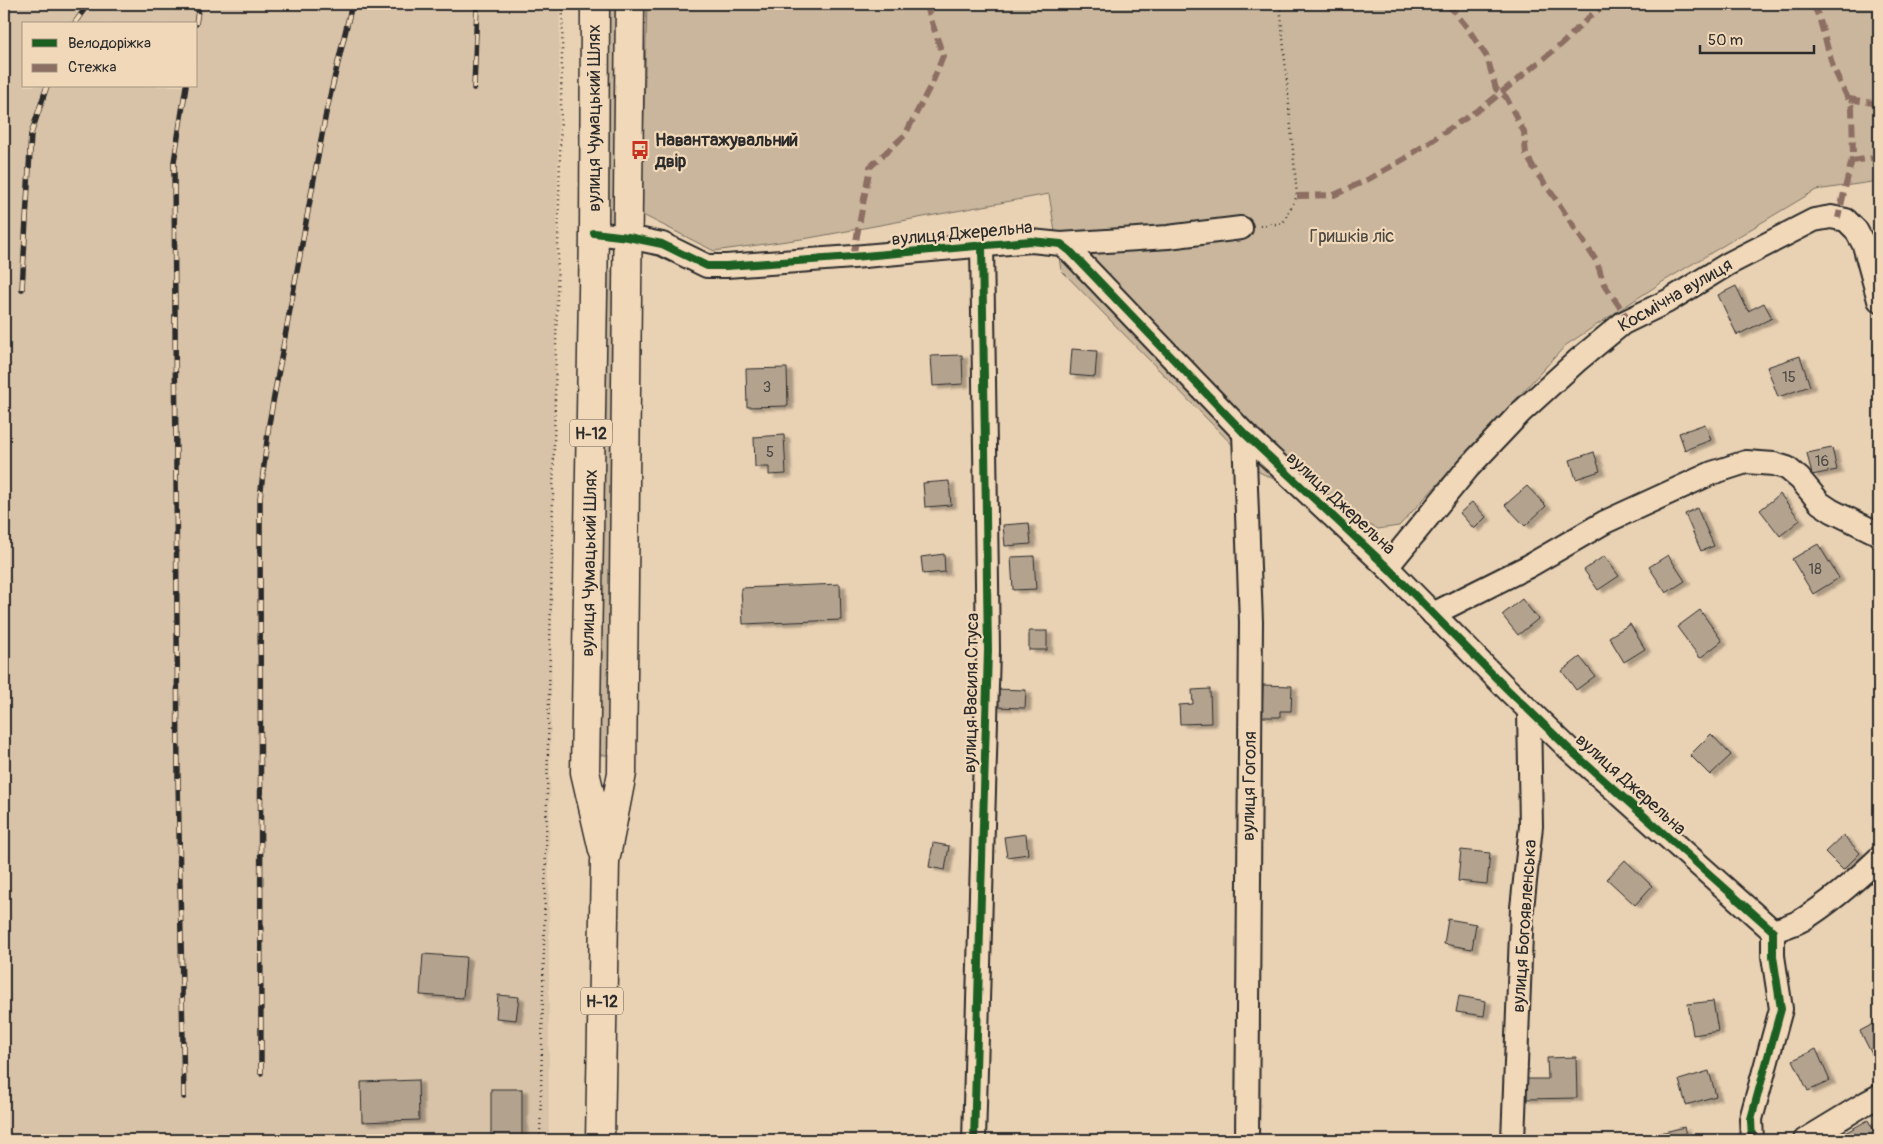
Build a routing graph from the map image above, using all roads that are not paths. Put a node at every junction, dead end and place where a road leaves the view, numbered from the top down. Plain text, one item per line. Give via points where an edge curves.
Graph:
1 (595, 4) edge
2 (630, 4) edge
3 (1241, 228) road end
4 (594, 233) junction
5 (628, 237) junction
6 (1060, 244) junction
7 (982, 245) junction
8 (1879, 300) edge
9 (1244, 433) junction
10 (1879, 534) edge
11 (1387, 567) junction
12 (1433, 614) junction
13 (1530, 711) junction
14 (1879, 858) edge
15 (605, 861) junction
16 (1773, 932) junction
17 (1879, 1096) edge
18 (600, 1140) edge
19 (974, 1140) edge
20 (1246, 1140) edge
21 (1513, 1140) edge
22 (1752, 1140) edge
23 (1804, 1140) edge

1 - 4 main road, вулиця Чумацький Шлях / Н-12
2 - 5 main road, вулиця Чумацький Шлях / Н-12
3 - 6 street via 1168,237
4 - 5 street, вулиця Чумацький Шлях
4 - 15 main road, вулиця Чумацький Шлях / Н-12 via 586,772
5 - 7 street, вулиця Джерельна via 662,244 707,266
5 - 15 main road, вулиця Чумацький Шлях / Н-12 via 622,773
6 - 7 street, вулиця Джерельна via 1032,241
6 - 9 street, вулиця Джерельна via 1089,270
7 - 19 street, вулиця Василя Стуса via 988,650
8 - 11 street, Космічна вулиця via 1864,245 1846,220 1831,217 1814,220 1728,264 1668,301 1623,323 1578,360 1520,413 1468,468
9 - 11 street, вулиця Джерельна
9 - 20 street, вулиця Гоголя via 1251,622
10 - 12 street via 1820,503 1787,468 1746,462 1712,472 1605,522 1529,566
11 - 12 street, вулиця Джерельна
12 - 13 street, вулиця Джерельна
13 - 16 street, вулиця Джерельна
13 - 21 street, вулиця Богоявленська via 1531,826 1522,908
14 - 16 street via 1826,904
15 - 18 main road, вулиця Чумацький Шлях / Н-12
16 - 22 street via 1781,1009 1751,1118
17 - 23 street

